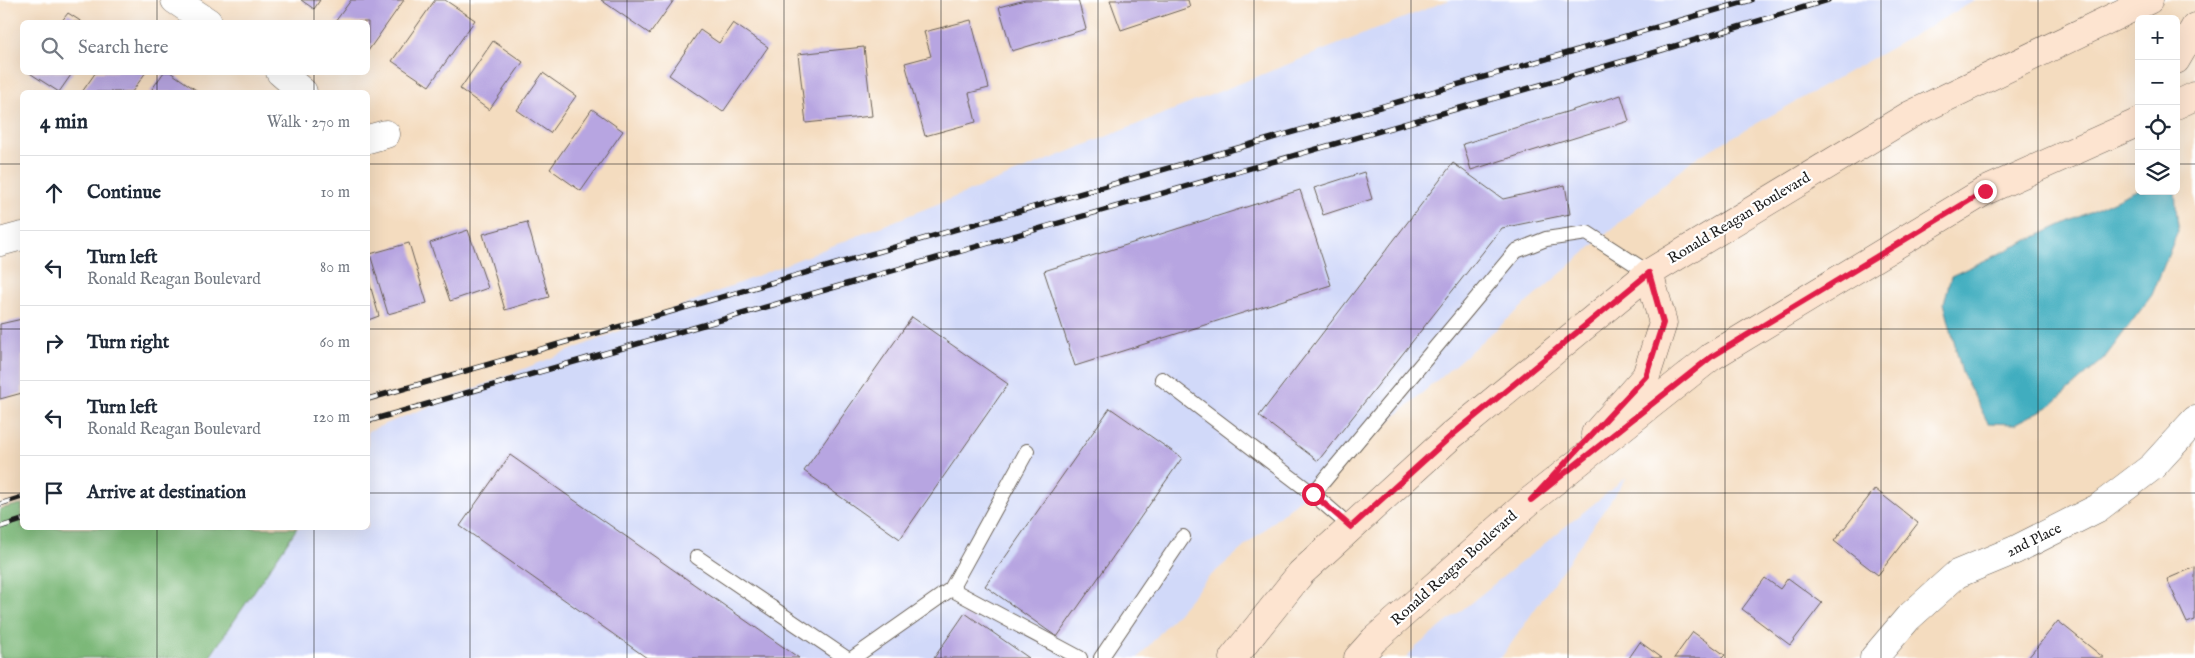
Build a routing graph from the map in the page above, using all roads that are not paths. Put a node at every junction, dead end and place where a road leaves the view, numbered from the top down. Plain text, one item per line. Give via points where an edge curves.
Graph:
1 (175, 0) edge
2 (2149, 0) edge
3 (205, 20) edge
4 (2195, 27) edge
5 (2180, 53) edge
6 (283, 75) edge
7 (301, 90) edge
8 (2195, 96) edge
9 (2180, 103) edge
10 (2136, 105) edge
11 (2135, 124) edge
12 (2101, 139) junction
13 (20, 237) edge
14 (0, 242) edge
15 (1649, 273) junction
16 (1162, 379) dead end
17 (2195, 420) edge
18 (1028, 450) dead end
19 (1313, 494) junction
20 (1531, 500) junction
21 (1351, 527) junction
22 (1183, 537) dead end
23 (697, 556) dead end
24 (951, 589) junction
25 (846, 658) edge
26 (853, 658) edge
27 (1080, 658) edge
28 (1101, 658) edge
29 (1233, 658) edge
30 (1358, 658) edge
31 (1874, 658) edge

1 - 3 street
2 - 15 main road, Ronald Reagan Boulevard via 1910,115
4 - 5 main road
6 - 7 street
8 - 9 main road
10 - 12 main road
11 - 12 main road, Ronald Reagan Boulevard
12 - 20 main road, Ronald Reagan Boulevard via 1985,191 1711,357
13 - 14 street
15 - 19 lane via 1587,234 1546,239 1516,251
15 - 20 main road via 1663,323 1646,376
15 - 21 main road, Ronald Reagan Boulevard via 1451,436
16 - 19 lane
17 - 31 street, 2nd Place via 2152,467 2098,508 2015,550 1957,574 1908,618
18 - 24 lane
19 - 21 lane
20 - 30 main road, Ronald Reagan Boulevard via 1374,640
21 - 29 main road, Ronald Reagan Boulevard via 1300,573
22 - 28 lane
23 - 25 lane
24 - 26 lane
24 - 27 lane

